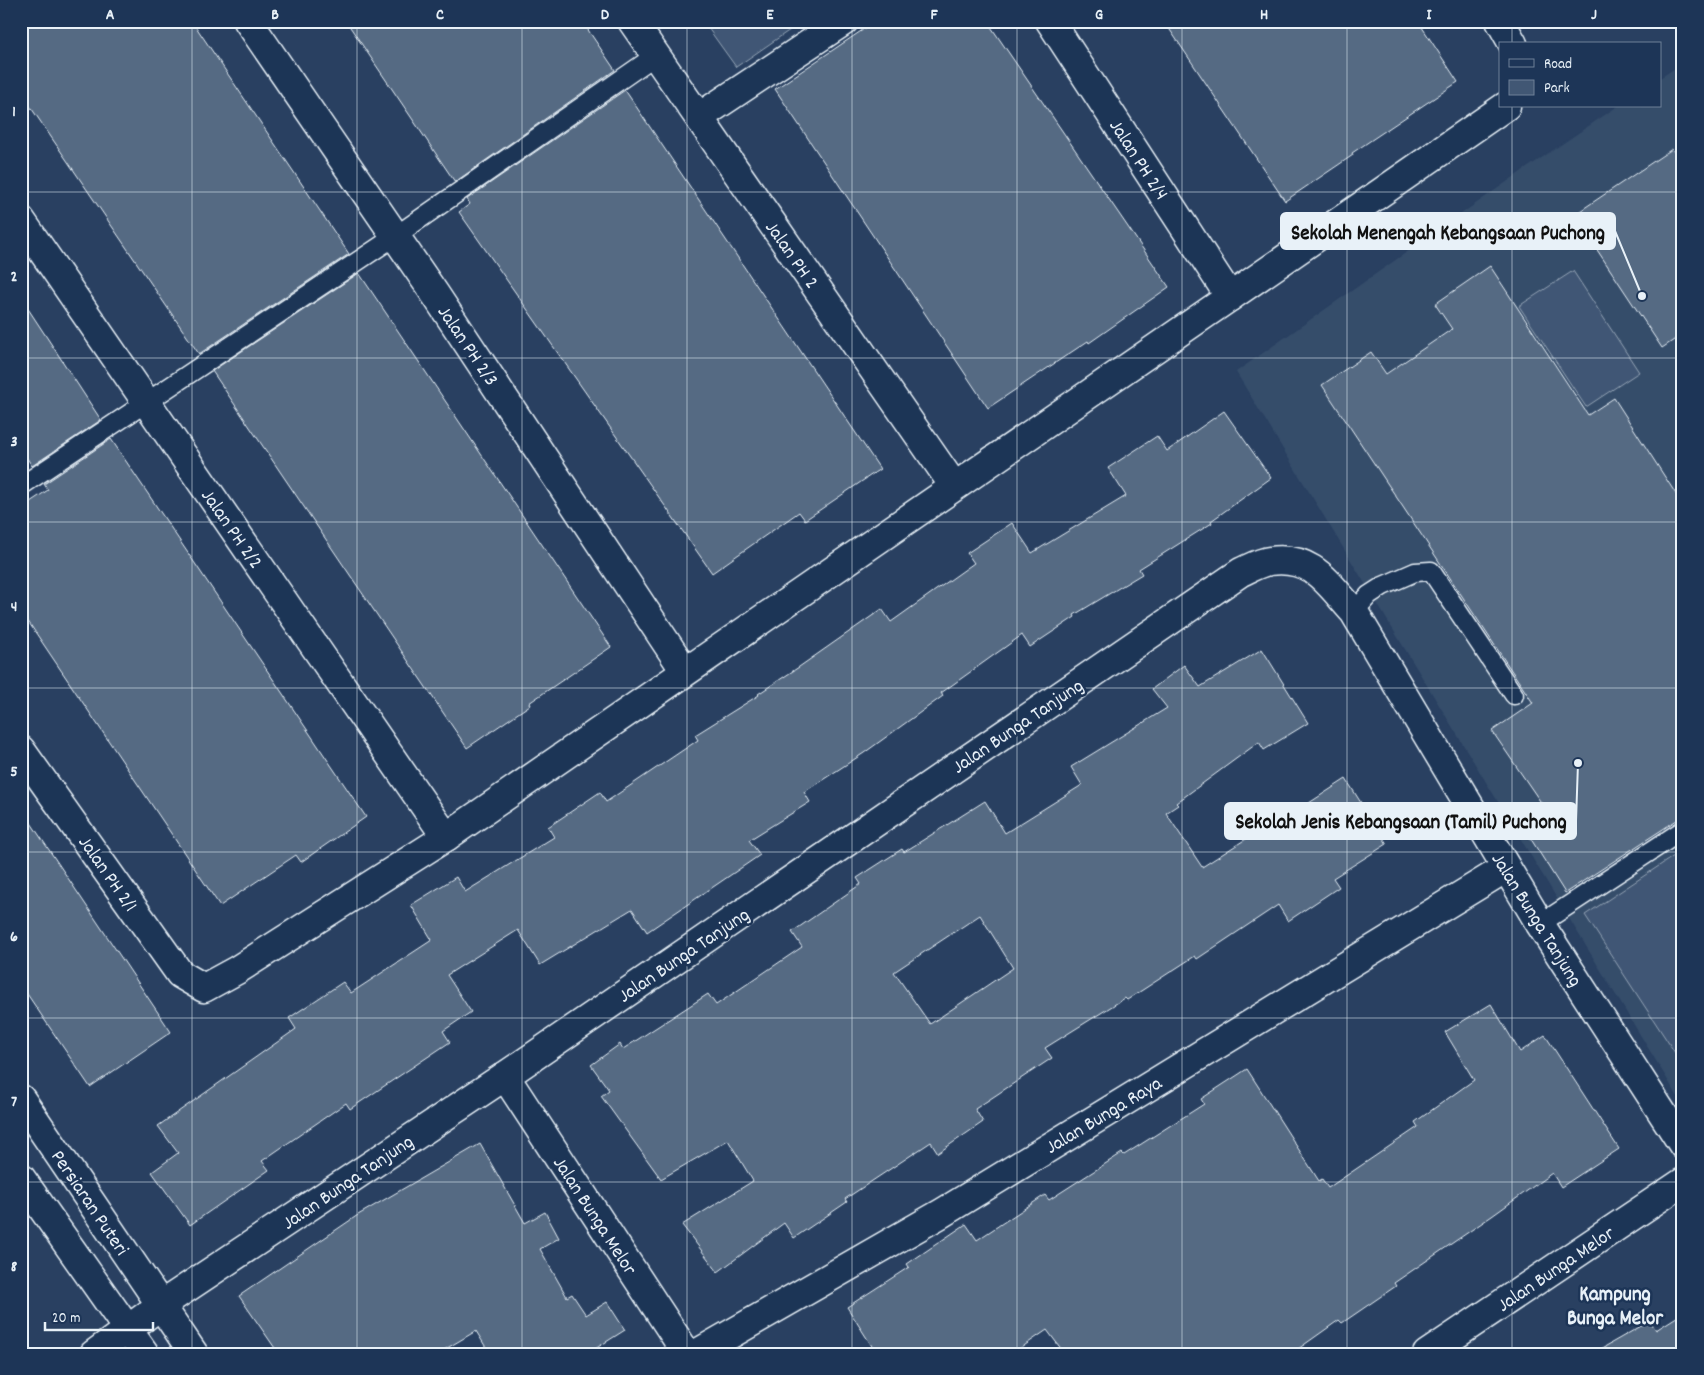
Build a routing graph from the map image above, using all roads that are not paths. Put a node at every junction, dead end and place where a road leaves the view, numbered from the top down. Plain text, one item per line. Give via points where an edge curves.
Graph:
1 (248, 21) edge
2 (632, 21) edge
3 (844, 21) edge
4 (1050, 21) edge
5 (1500, 21) edge
6 (1512, 42) edge
7 (656, 55) junction
8 (1503, 108) edge
9 (699, 117) junction
10 (21, 220) edge
11 (394, 237) junction
12 (1230, 298) junction
13 (146, 401) junction
14 (21, 486) edge
15 (954, 486) junction
16 (1354, 612) junction
17 (685, 671) junction
18 (1514, 694) dead end
19 (21, 750) edge
20 (1683, 830) edge
21 (446, 837) junction
22 (1506, 868) junction
23 (1540, 924) junction
24 (505, 1076) junction
25 (21, 1099) edge
26 (1683, 1145) edge
27 (21, 1178) edge
28 (1683, 1182) edge
29 (161, 1305) junction
30 (128, 1330) junction
31 (94, 1354) edge
32 (145, 1354) edge
33 (194, 1354) edge
34 (687, 1354) edge
35 (696, 1354) edge
36 (1427, 1354) edge

1 - 11 street, Jalan PH 2/3
2 - 7 street, Jalan PH 2
3 - 9 street
4 - 12 street, Jalan PH 2/4
5 - 6 street
7 - 9 street, Jalan PH 2
7 - 11 lane
8 - 12 street
9 - 15 street, Jalan PH 2
10 - 13 street, Jalan PH 2/2
11 - 13 lane
11 - 17 street, Jalan PH 2/3
12 - 15 street
13 - 14 lane
13 - 21 street, Jalan PH 2/2
15 - 17 street
16 - 18 lane via 1369,594 1382,586 1415,572 1431,571
16 - 22 street, Jalan Bunga Tanjung
16 - 24 street, Jalan Bunga Tanjung via 1315,570 1295,560 1268,561 1240,572
17 - 21 street
19 - 21 street, Jalan PH 2/1 via 180,974 204,988
20 - 23 lane
22 - 23 street, Jalan Bunga Tanjung
22 - 35 street, Jalan Bunga Raya via 942,1212
23 - 26 street, Jalan Bunga Tanjung
24 - 29 street, Jalan Bunga Tanjung
24 - 34 street, Jalan Bunga Melor
25 - 29 street, Persiaran Puteri
27 - 30 street
28 - 36 street, Jalan Bunga Melor
29 - 30 street, Jalan Bunga Tanjung
29 - 33 street, Persiaran Puteri
30 - 31 street, Jalan Bunga Tanjung
30 - 32 street

